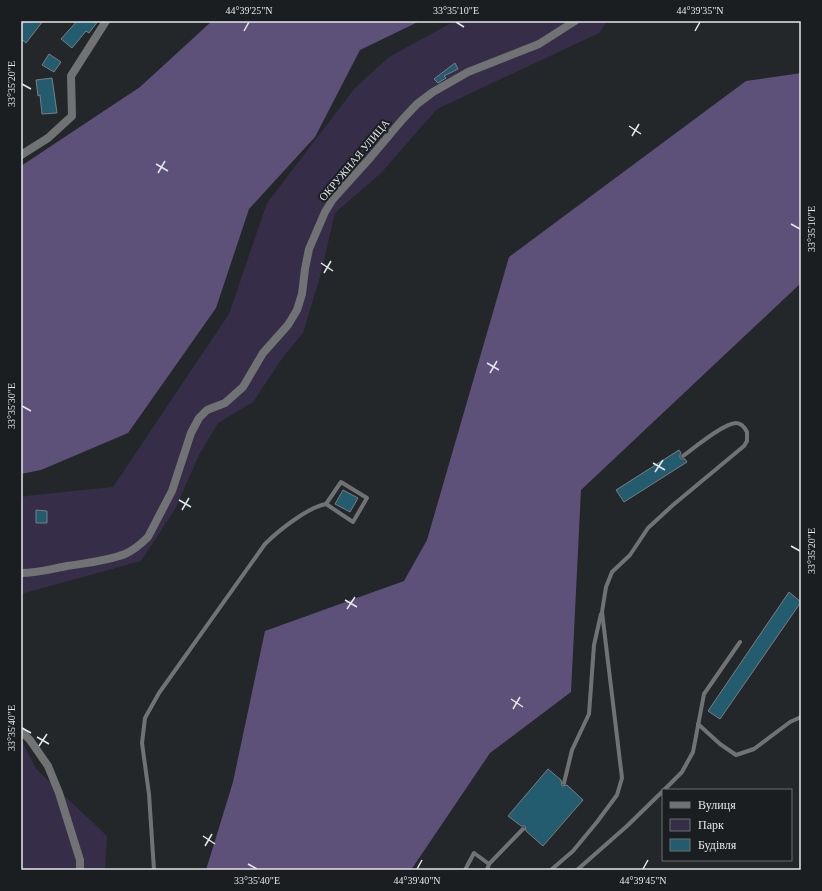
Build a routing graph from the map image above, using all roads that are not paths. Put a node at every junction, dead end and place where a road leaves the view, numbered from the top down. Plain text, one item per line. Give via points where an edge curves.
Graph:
1 (106, 21) edge
2 (575, 21) edge
3 (21, 155) edge
4 (683, 456) dead end
5 (326, 504) junction
6 (21, 573) edge
7 (602, 612) junction
8 (740, 642) dead end
9 (801, 717) edge
10 (698, 724) junction
11 (21, 732) edge
12 (564, 783) dead end
13 (664, 789) edge
14 (662, 791) edge
15 (523, 828) dead end
16 (490, 864) junction
17 (80, 870) edge
18 (154, 870) edge
19 (465, 870) edge
20 (487, 870) edge
21 (551, 870) edge
22 (577, 870) edge

1 - 3 street via 71,76 72,116 48,138
2 - 6 street, ОКРУЖНАЯ УЛИЦА via 539,44 468,72 433,92 402,120 333,199 309,249 297,310 288,325 263,353 243,387 225,403 207,410 200,418 191,433 172,490 143,542 125,554 98,561 36,573
4 - 7 lane via 726,425 740,423 748,432 744,446 648,528 630,555 612,572 606,587
5 - 5 lane via 341,482 368,498 353,522
5 - 18 lane via 318,506 288,525 265,544 159,693 146,718 142,743 149,794
7 - 12 lane via 594,646 589,714 572,750
7 - 21 lane via 622,778 617,795 597,822 573,851
8 - 10 lane via 704,694
9 - 10 lane via 790,722 754,749 736,755
10 - 13 lane via 693,752 686,766
11 - 17 street via 30,740 48,766 80,860
14 - 22 lane
15 - 16 lane
16 - 19 lane via 474,853
16 - 20 lane

